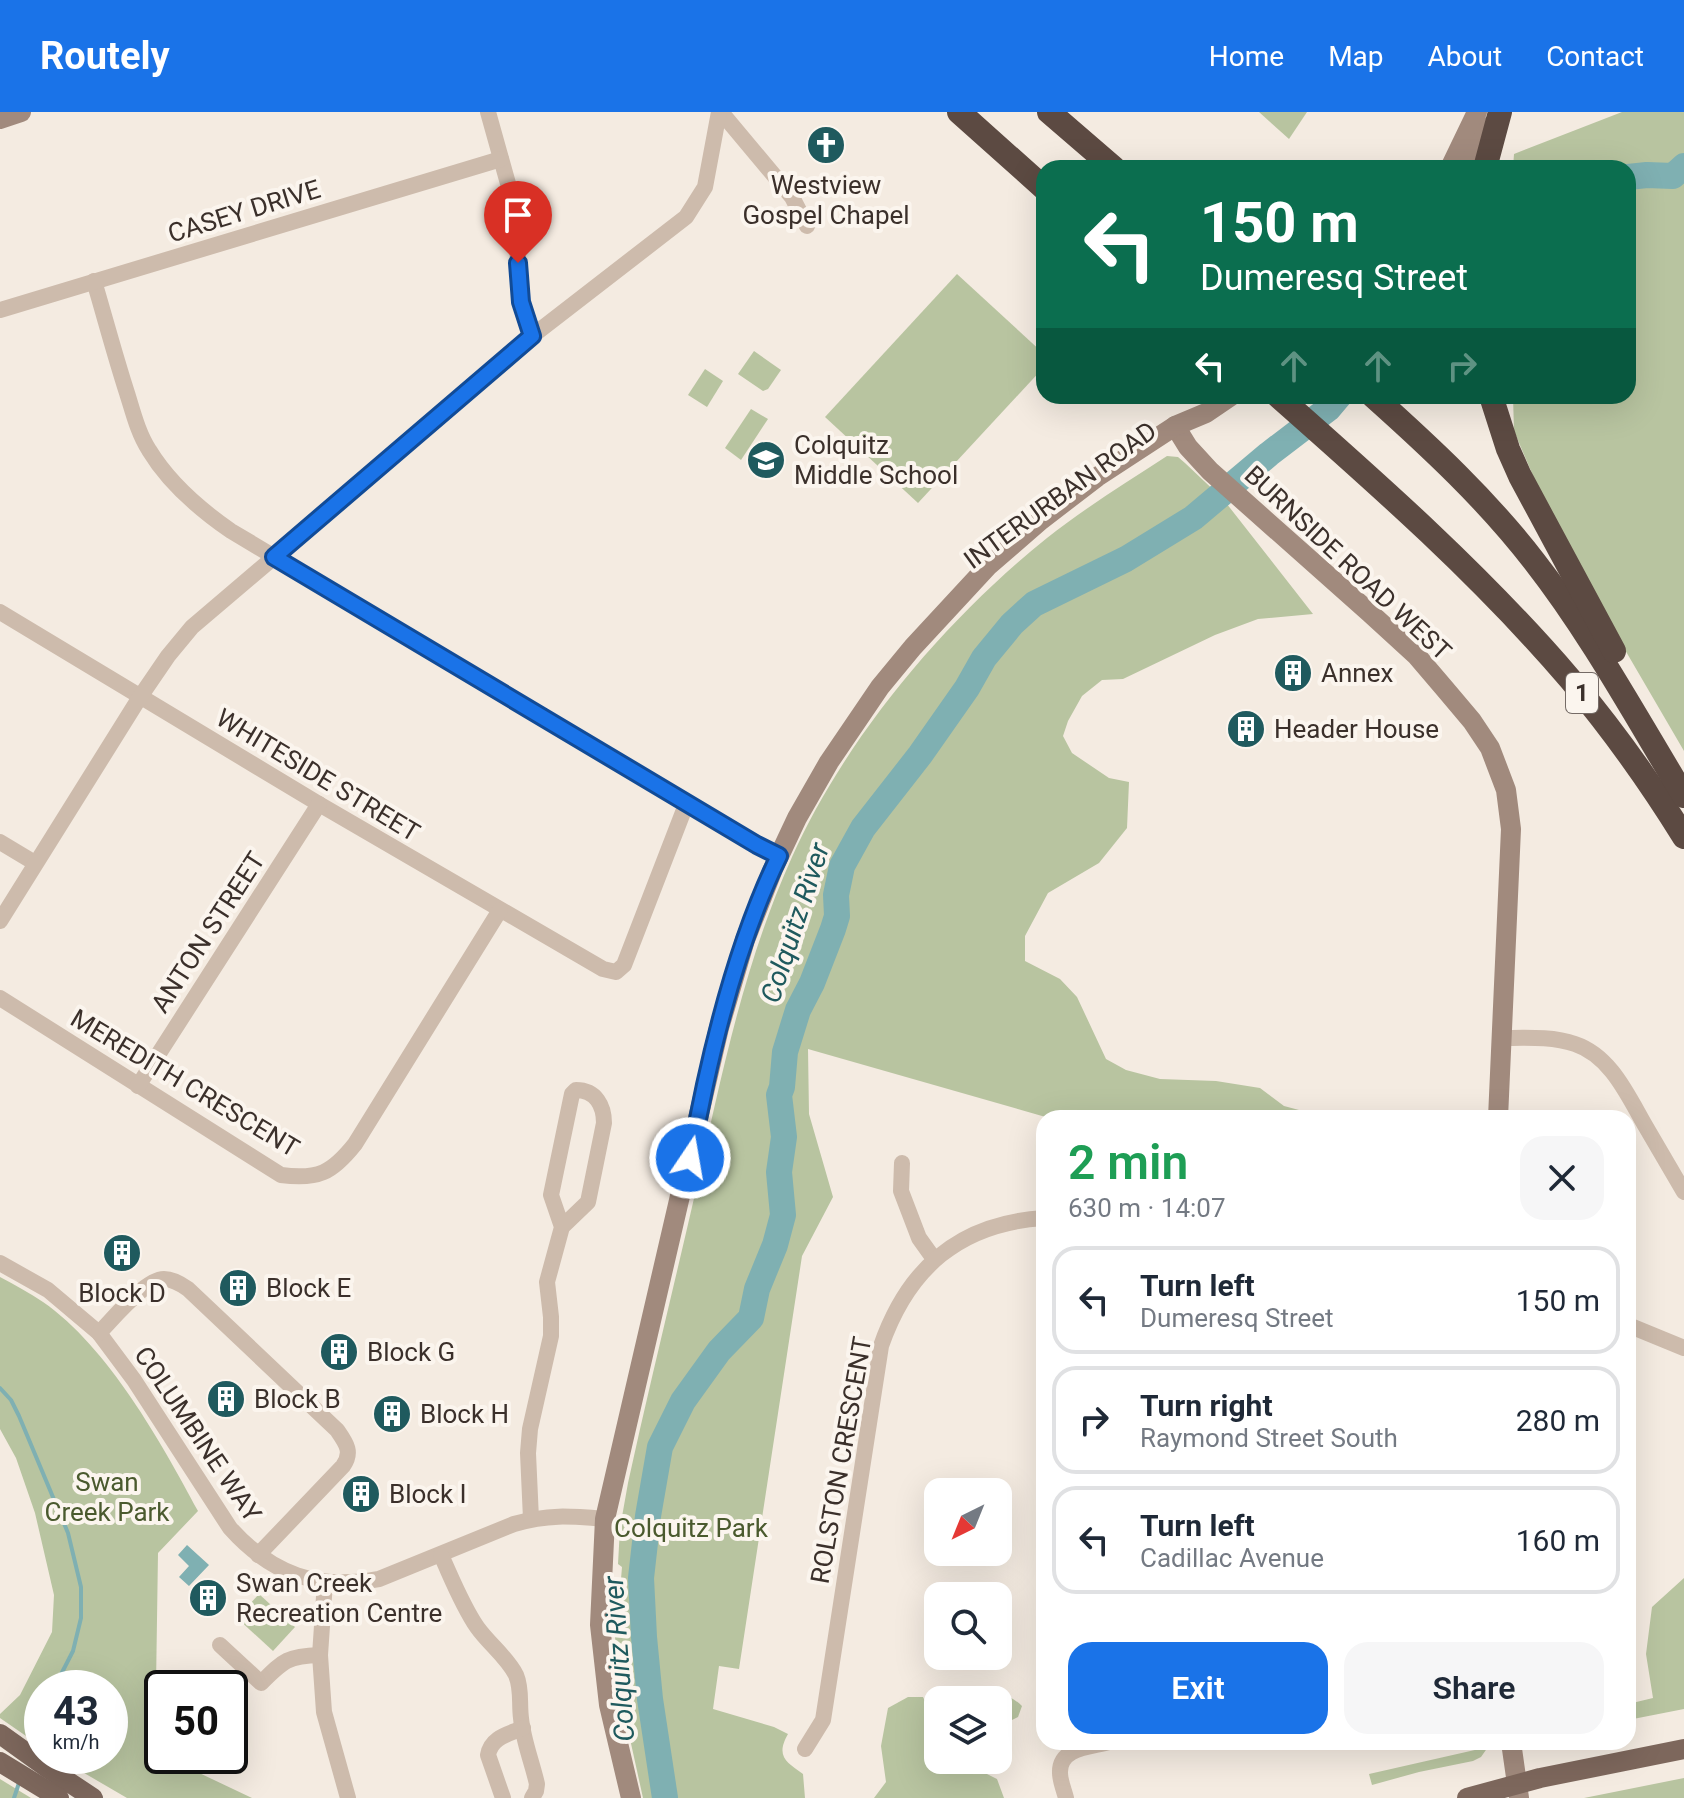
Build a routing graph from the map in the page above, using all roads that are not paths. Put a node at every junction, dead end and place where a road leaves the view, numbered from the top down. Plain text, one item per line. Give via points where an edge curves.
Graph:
1 (21, 112) edge
2 (488, 112) edge
3 (720, 112) edge
4 (959, 112) edge
5 (1049, 112) edge
6 (1477, 112) edge
7 (1498, 112) edge
8 (0, 119) edge
9 (501, 159) junction
10 (1105, 160) edge
11 (1454, 160) edge
12 (1471, 160) edge
13 (1487, 160) edge
14 (1036, 181) edge
15 (807, 226) dead end
16 (94, 281) junction
17 (0, 310) edge
18 (532, 336) junction
19 (1219, 404) edge
20 (1287, 404) edge
21 (1382, 404) edge
22 (1494, 404) edge
23 (1178, 432) junction
24 (274, 557) junction
25 (0, 612) edge
26 (944, 616) junction
27 (140, 697) junction
28 (1684, 775) edge
29 (1684, 796) edge
30 (687, 802) junction
31 (319, 804) junction
32 (1684, 837) edge
33 (0, 842) edge
34 (779, 856) junction
35 (35, 863) junction
36 (500, 910) junction
37 (0, 921) edge
38 (0, 998) edge
39 (1500, 1038) junction
40 (138, 1086) junction
41 (1498, 1110) edge
42 (902, 1163) dead end
43 (1684, 1192) edge
44 (1036, 1218) edge
45 (562, 1227) junction
46 (934, 1259) junction
47 (0, 1263) edge
48 (1636, 1328) edge
49 (99, 1333) junction
50 (1684, 1348) edge
51 (531, 1519) junction
52 (605, 1519) junction
53 (258, 1555) junction
54 (441, 1555) junction
55 (325, 1582) junction
56 (220, 1645) dead end
57 (320, 1655) junction
58 (523, 1728) junction
59 (6, 1738) edge
60 (805, 1749) dead end
61 (1684, 1749) edge
62 (1076, 1750) edge
63 (1512, 1750) edge
64 (2, 1763) edge
65 (50, 1785) edge
66 (1518, 1791) edge
67 (93, 1798) edge
68 (348, 1798) edge
69 (503, 1798) edge
70 (532, 1798) edge
71 (631, 1798) edge
72 (1066, 1798) edge
73 (1467, 1798) edge

1 - 8 main road
2 - 9 street
3 - 15 street via 792,197
3 - 18 street via 705,187 686,217
4 - 14 highway
5 - 10 highway
6 - 11 main road
7 - 12 main road
7 - 13 highway
9 - 16 street, CASEY DRIVE
9 - 18 street via 514,205 521,302
16 - 17 street, CASEY DRIVE
16 - 24 street via 148,449 207,514
18 - 24 street
19 - 23 main road, INTERURBAN ROAD
20 - 32 highway, 1 via 1462,563 1546,652 1594,708
21 - 29 highway, 1 via 1488,507 1533,560 1592,644
22 - 28 highway via 1532,502
23 - 26 main road, INTERURBAN ROAD via 1030,543
23 - 26 main road, INTERURBAN ROAD via 1097,477 1041,520 988,566
23 - 39 main road, BURNSIDE ROAD WEST via 1210,471 1416,655 1490,748 1506,790 1511,829
24 - 27 street via 192,627
24 - 30 street
25 - 27 street, WHITESIDE STREET
26 - 34 main road via 888,677 852,728
27 - 31 street, WHITESIDE STREET
27 - 35 street
30 - 34 street
30 - 36 street, WHITESIDE STREET via 624,965 616,972
31 - 36 street, WHITESIDE STREET
31 - 40 street, ANTON STREET
33 - 35 street
34 - 52 main road via 723,1014
35 - 37 street
36 - 40 street, MEREDITH CRESCENT via 355,1144 328,1171 311,1177 281,1175
38 - 40 street, MEREDITH CRESCENT
39 - 41 main road, BURNSIDE ROAD WEST
39 - 43 street via 1554,1040 1593,1053 1620,1082
42 - 46 street via 901,1191 919,1238
44 - 46 street, ROLSTON CRESCENT via 975,1234
45 - 45 street via 588,1202 604,1123 600,1103 585,1090 572,1094 551,1195
45 - 51 street via 547,1282 551,1336 530,1429
46 - 60 street, ROLSTON CRESCENT via 899,1303 881,1346 823,1720
47 - 49 street, COLUMBINE WAY via 48,1290
48 - 50 street
49 - 53 street, COLUMBINE WAY via 230,1528
49 - 53 street via 148,1285 164,1279 178,1283 345,1441 349,1459
51 - 52 street, COLUMBINE WAY
51 - 54 street, COLUMBINE WAY
52 - 71 main road via 600,1625 609,1705
53 - 55 street, COLUMBINE WAY via 290,1573
54 - 55 street, COLUMBINE WAY via 379,1579
54 - 58 street via 476,1625 516,1676
55 - 57 street
56 - 57 street via 261,1683 290,1658
57 - 68 street via 324,1712
58 - 69 street via 493,1741 489,1748
58 - 70 street via 537,1784
59 - 65 main road
61 - 66 main road
62 - 72 street via 1063,1759 1060,1771
63 - 66 main road
64 - 65 main road
65 - 67 main road
66 - 73 main road

